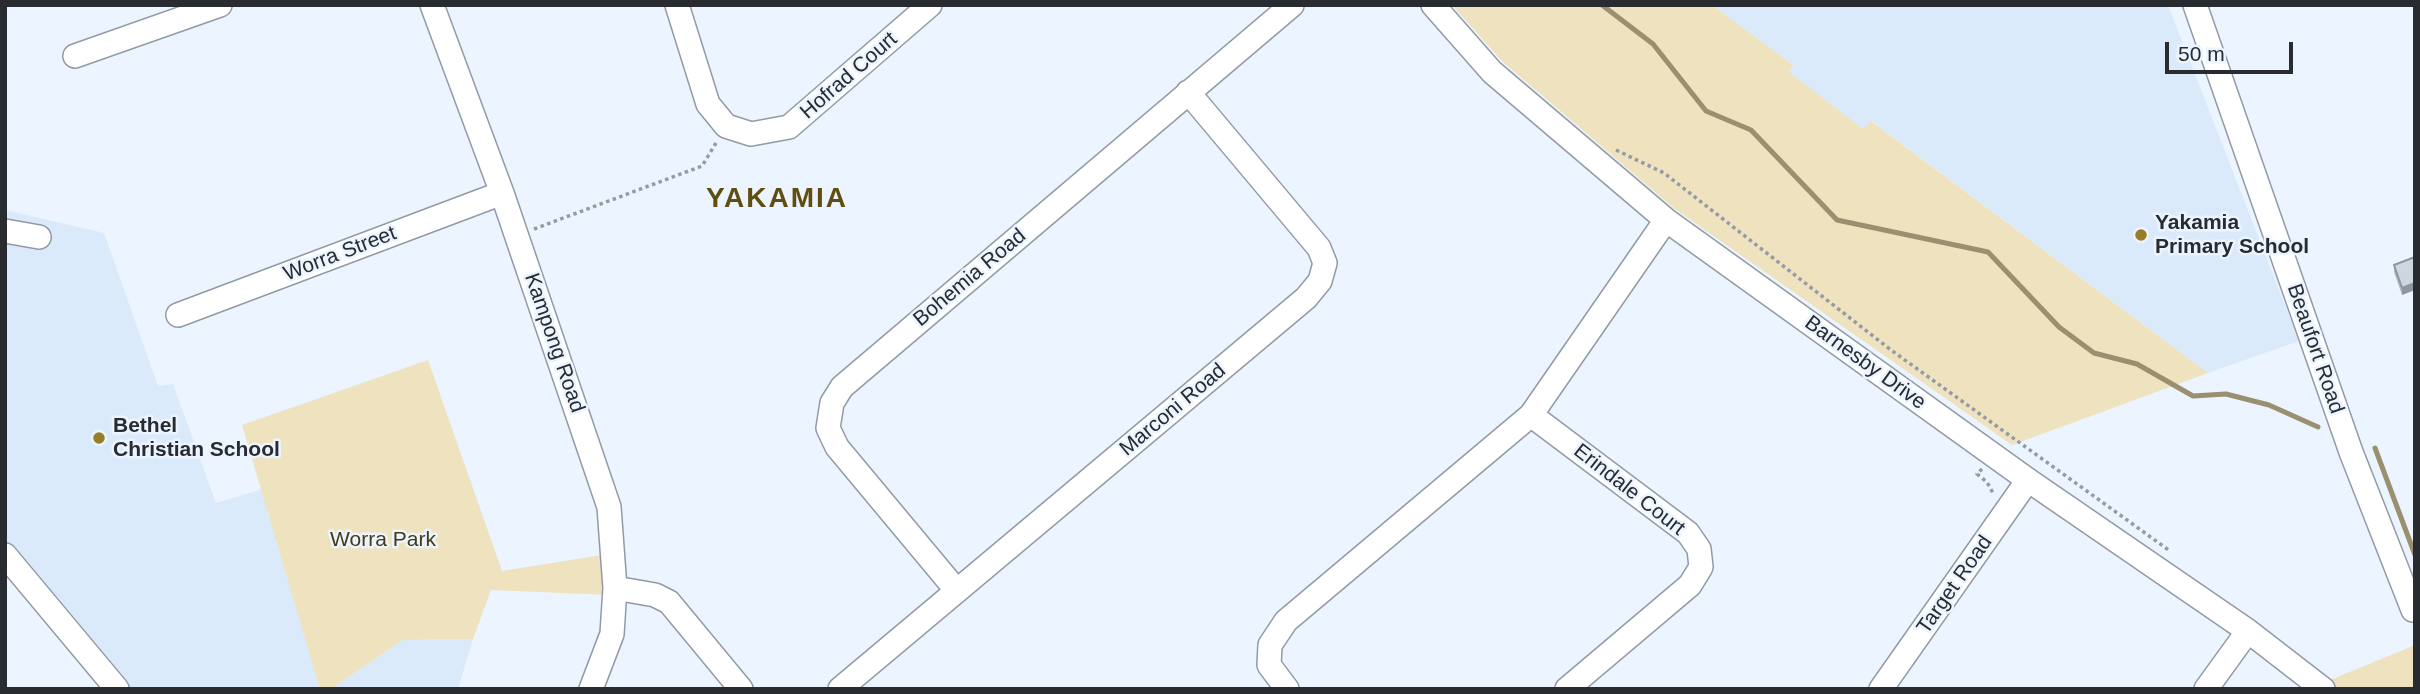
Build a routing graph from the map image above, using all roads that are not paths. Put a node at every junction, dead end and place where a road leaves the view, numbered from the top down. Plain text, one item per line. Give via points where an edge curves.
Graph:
1 (220, 5) edge
2 (432, 5) edge
3 (677, 5) edge
4 (930, 5) edge
5 (1292, 5) edge
6 (1433, 5) edge
7 (2195, 5) edge
8 (75, 56) dead end
9 (1188, 92) junction
10 (502, 193) junction
11 (1665, 220) junction
12 (5, 231) edge
13 (39, 237) dead end
14 (178, 315) dead end
15 (1531, 415) junction
16 (2028, 480) junction
17 (5, 555) edge
18 (615, 588) junction
19 (957, 591) junction
20 (2413, 610) edge
21 (2248, 631) junction
22 (117, 689) edge
23 (591, 689) edge
24 (741, 689) edge
25 (840, 689) edge
26 (1287, 689) edge
27 (1567, 689) edge
28 (1881, 689) edge
29 (2206, 689) edge
30 (2323, 689) edge

1 - 8 street
2 - 10 street, Kampong Road
3 - 4 street, Hofrad Court via 708,104 726,126 751,134 789,127
5 - 9 street, Bohemia Road
6 - 11 street, Barnesby Drive via 1492,72
7 - 20 street, Beaufort Road via 2351,452
9 - 19 street, Bohemia Road via 842,387 832,403 828,428 837,447
9 - 19 street, Marconi Road via 1319,248 1325,263 1320,281 1306,298
10 - 14 street, Worra Street
10 - 18 street, Kampong Road via 610,508
11 - 15 street
11 - 16 street, Barnesby Drive
12 - 13 street
15 - 26 street via 1286,621 1270,645 1269,665
15 - 27 street, Erindale Court via 1688,533 1699,549 1701,567 1690,585
16 - 21 street, Barnesby Drive
16 - 28 street, Target Road
17 - 22 street
18 - 23 street, Kampong Road via 612,634
18 - 24 street via 669,602
19 - 25 street, Marconi Road
21 - 29 street
21 - 30 street, Barnesby Drive

